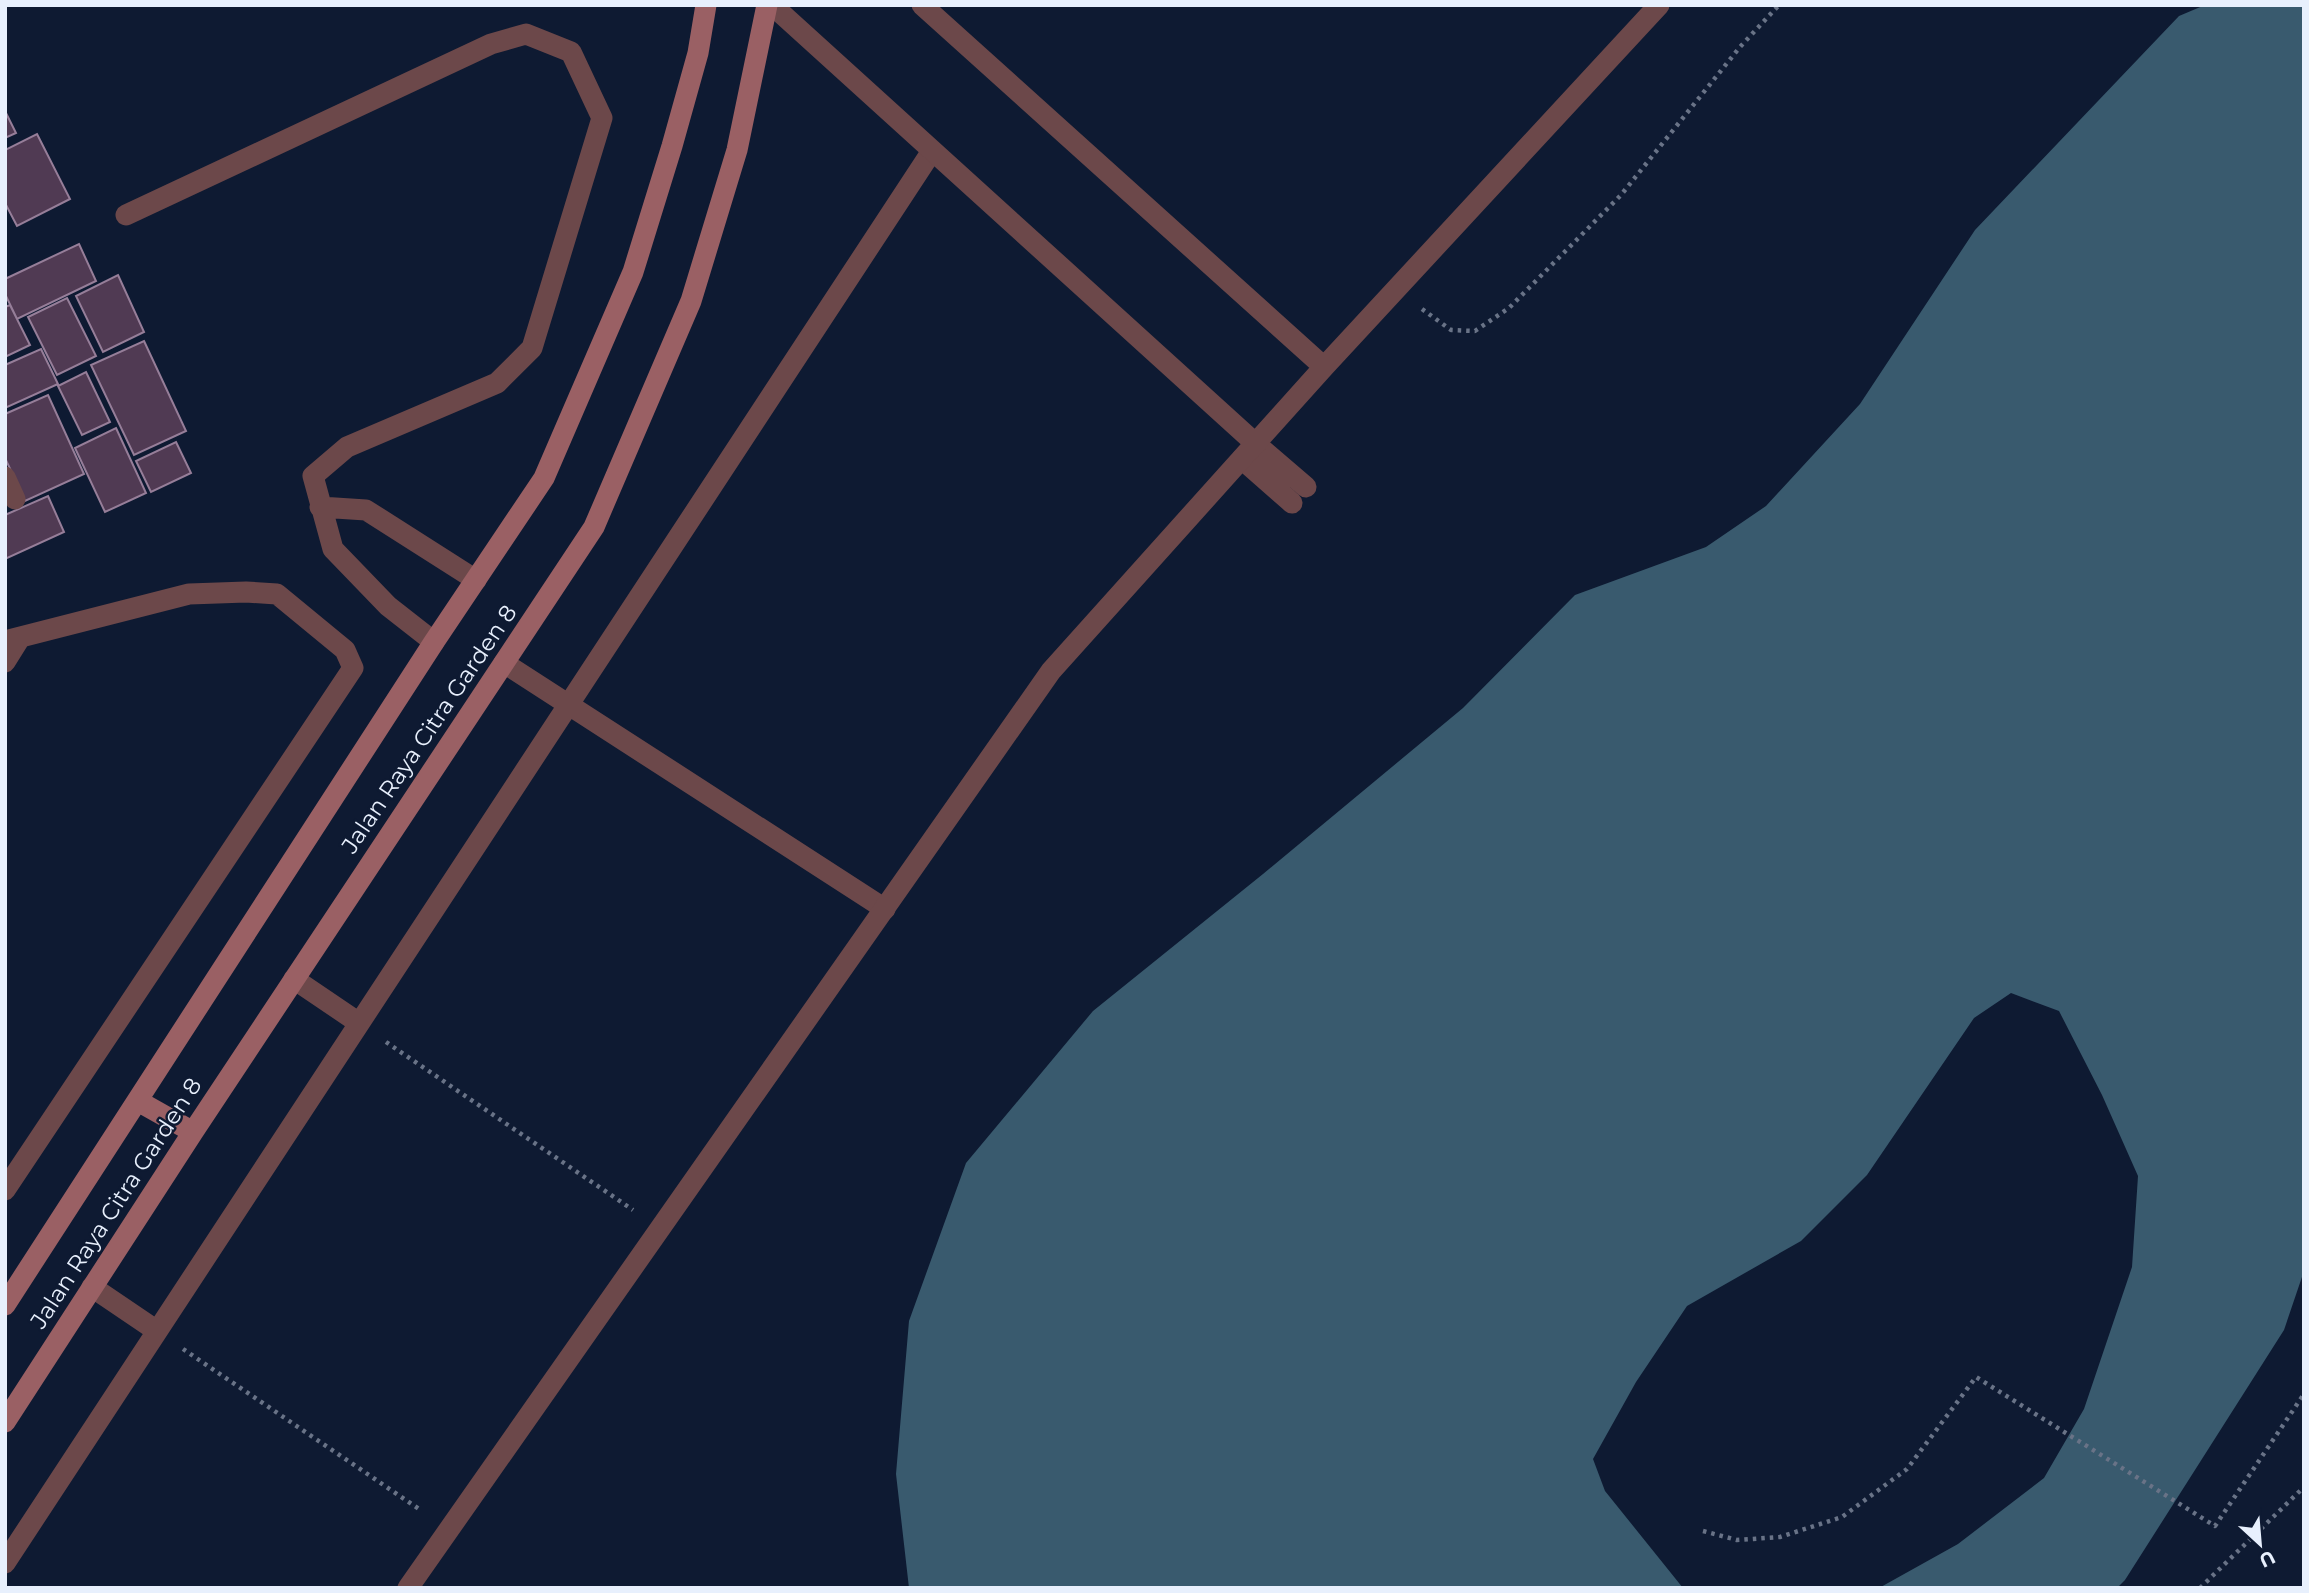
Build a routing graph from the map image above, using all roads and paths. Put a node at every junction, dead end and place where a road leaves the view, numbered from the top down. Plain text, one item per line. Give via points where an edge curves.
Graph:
1 (706, 5) edge
2 (769, 5) edge
3 (922, 5) edge
4 (1659, 5) edge
5 (1779, 5) edge
6 (932, 151) junction
7 (126, 215) dead end
8 (1396, 290) junction
9 (1324, 367) junction
10 (1249, 451) junction
11 (5, 477) edge
12 (1299, 495) dead end
13 (15, 499) dead end
14 (320, 507) junction
15 (476, 580) junction
16 (13, 640) edge
17 (434, 642) junction
18 (5, 662) edge
19 (504, 663) junction
20 (568, 704) junction
21 (885, 909) junction
22 (295, 979) junction
23 (359, 1023) junction
24 (138, 1101) junction
25 (193, 1132) junction
26 (5, 1190) edge
27 (660, 1228) junction
28 (92, 1287) junction
29 (5, 1305) edge
30 (157, 1331) junction
31 (2304, 1394) edge
32 (5, 1422) edge
33 (2304, 1487) edge
34 (449, 1529) junction
35 (1703, 1531) dead end
36 (5, 1563) edge
37 (408, 1588) edge
38 (2200, 1588) edge

1 - 15 street, Jalan Raya Citra Garden 8 via 698,52 633,272 544,478
2 - 6 street
2 - 19 street, Jalan Raya Citra Garden 8 via 737,150 691,301 594,527
3 - 9 street
4 - 8 street
5 - 8 path via 1621,195 1509,308 1475,331 1451,330
6 - 10 street
6 - 20 street
7 - 14 street via 491,44 526,34 571,52 602,118 532,348 497,383 347,447 313,476
8 - 9 street
9 - 10 street
10 - 12 street
10 - 21 street via 1051,671
11 - 13 street
14 - 15 street via 366,510
14 - 17 street via 333,549 388,606
15 - 17 street, Jalan Raya Citra Garden 8
16 - 18 street
16 - 26 street via 189,594 277,594 345,650 353,668
17 - 24 street, Jalan Raya Citra Garden 8
19 - 20 street
19 - 22 street, Jalan Raya Citra Garden 8
20 - 21 street
20 - 23 street
21 - 27 street
22 - 23 street
22 - 25 street, Jalan Raya Citra Garden 8
23 - 27 path
23 - 30 street
24 - 25 street
24 - 29 street, Jalan Raya Citra Garden 8
25 - 28 street, Jalan Raya Citra Garden 8
27 - 34 street
28 - 30 street
28 - 32 street, Jalan Raya Citra Garden 8
30 - 34 path
30 - 36 street
31 - 35 path via 2215,1526 1976,1377 1907,1469 1842,1517 1780,1537 1737,1539
33 - 38 path
34 - 37 street

